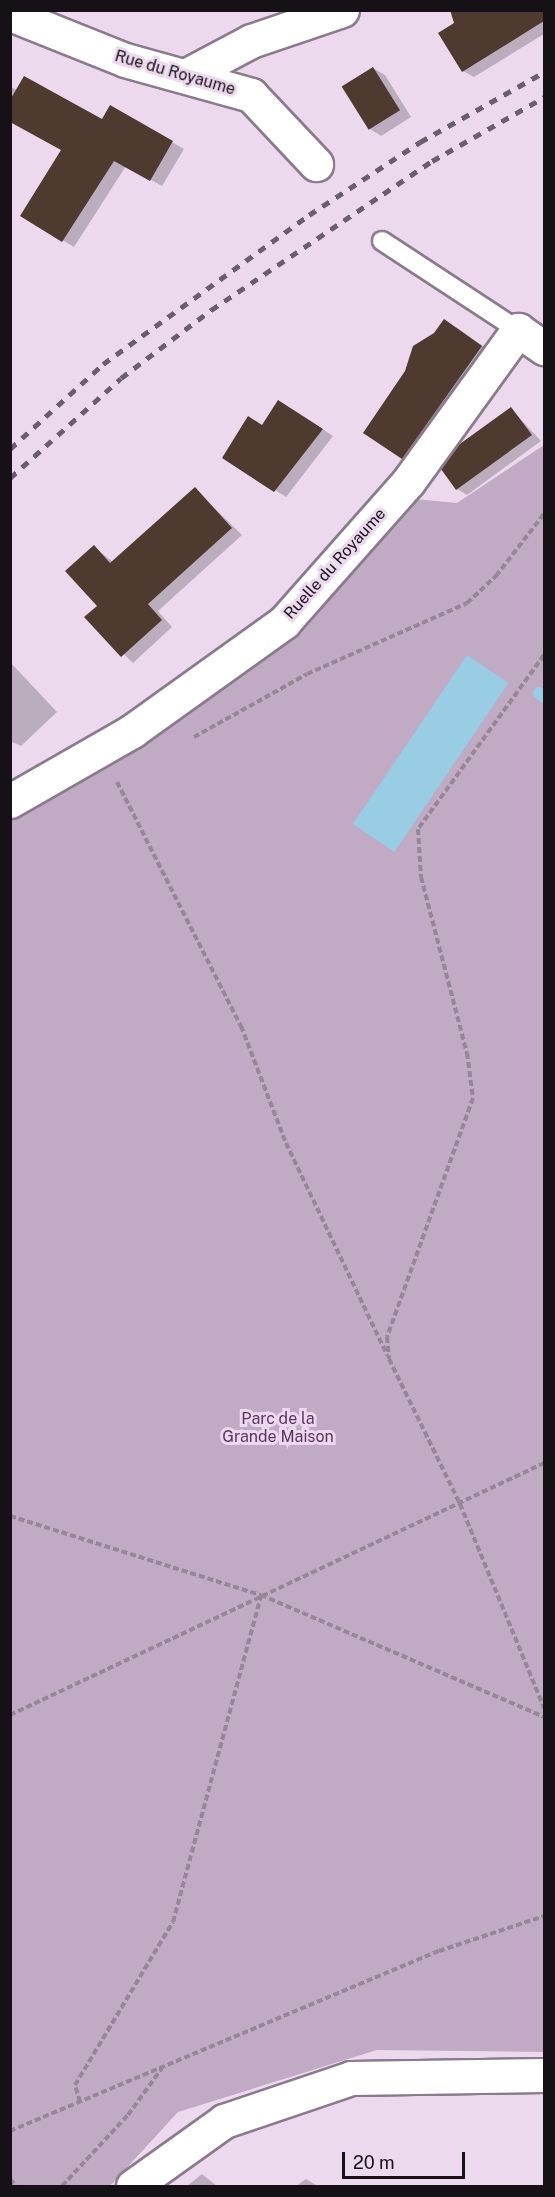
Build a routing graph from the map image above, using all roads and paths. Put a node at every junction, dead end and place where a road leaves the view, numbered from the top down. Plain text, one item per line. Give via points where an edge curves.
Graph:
1 (342, 10) edge
2 (10, 14) edge
3 (187, 75) junction
4 (316, 164) dead end
5 (382, 241) dead end
6 (518, 330) junction
7 (544, 348) edge
8 (544, 514) edge
9 (544, 655) edge
10 (186, 741) dead end
11 (126, 774) dead end
12 (116, 780) junction
13 (106, 786) dead end
14 (10, 801) edge
15 (389, 1359) junction
16 (544, 1464) edge
17 (460, 1504) junction
18 (10, 1516) edge
19 (261, 1595) junction
20 (544, 1708) edge
21 (10, 1715) edge
22 (544, 1717) edge
23 (544, 1916) edge
24 (162, 2067) junction
25 (544, 2075) edge
26 (80, 2102) junction
27 (10, 2131) edge
28 (10, 2179) edge
29 (16, 2187) edge
30 (62, 2187) edge
31 (133, 2187) edge

1 - 3 street via 251,41
2 - 3 street, Rue du Royaume via 125,60
3 - 4 street, Rue du Royaume via 251,95
5 - 6 lane
6 - 7 street
6 - 14 street, Ruelle du Royaume via 408,482 284,622 132,731
8 - 10 path via 496,576 467,603 307,674
9 - 15 path via 418,830 421,877 467,1053 473,1098 391,1318
11 - 12 path
12 - 13 path
12 - 15 path via 241,1026 286,1143
15 - 17 path
16 - 17 path
17 - 19 path
17 - 20 path
18 - 19 path
19 - 21 path
19 - 22 path
19 - 26 path via 173,1922 75,2085
23 - 24 path via 440,1951
24 - 26 path
24 - 30 path via 128,2115
25 - 31 street via 351,2078 224,2121
26 - 27 path
28 - 29 path

